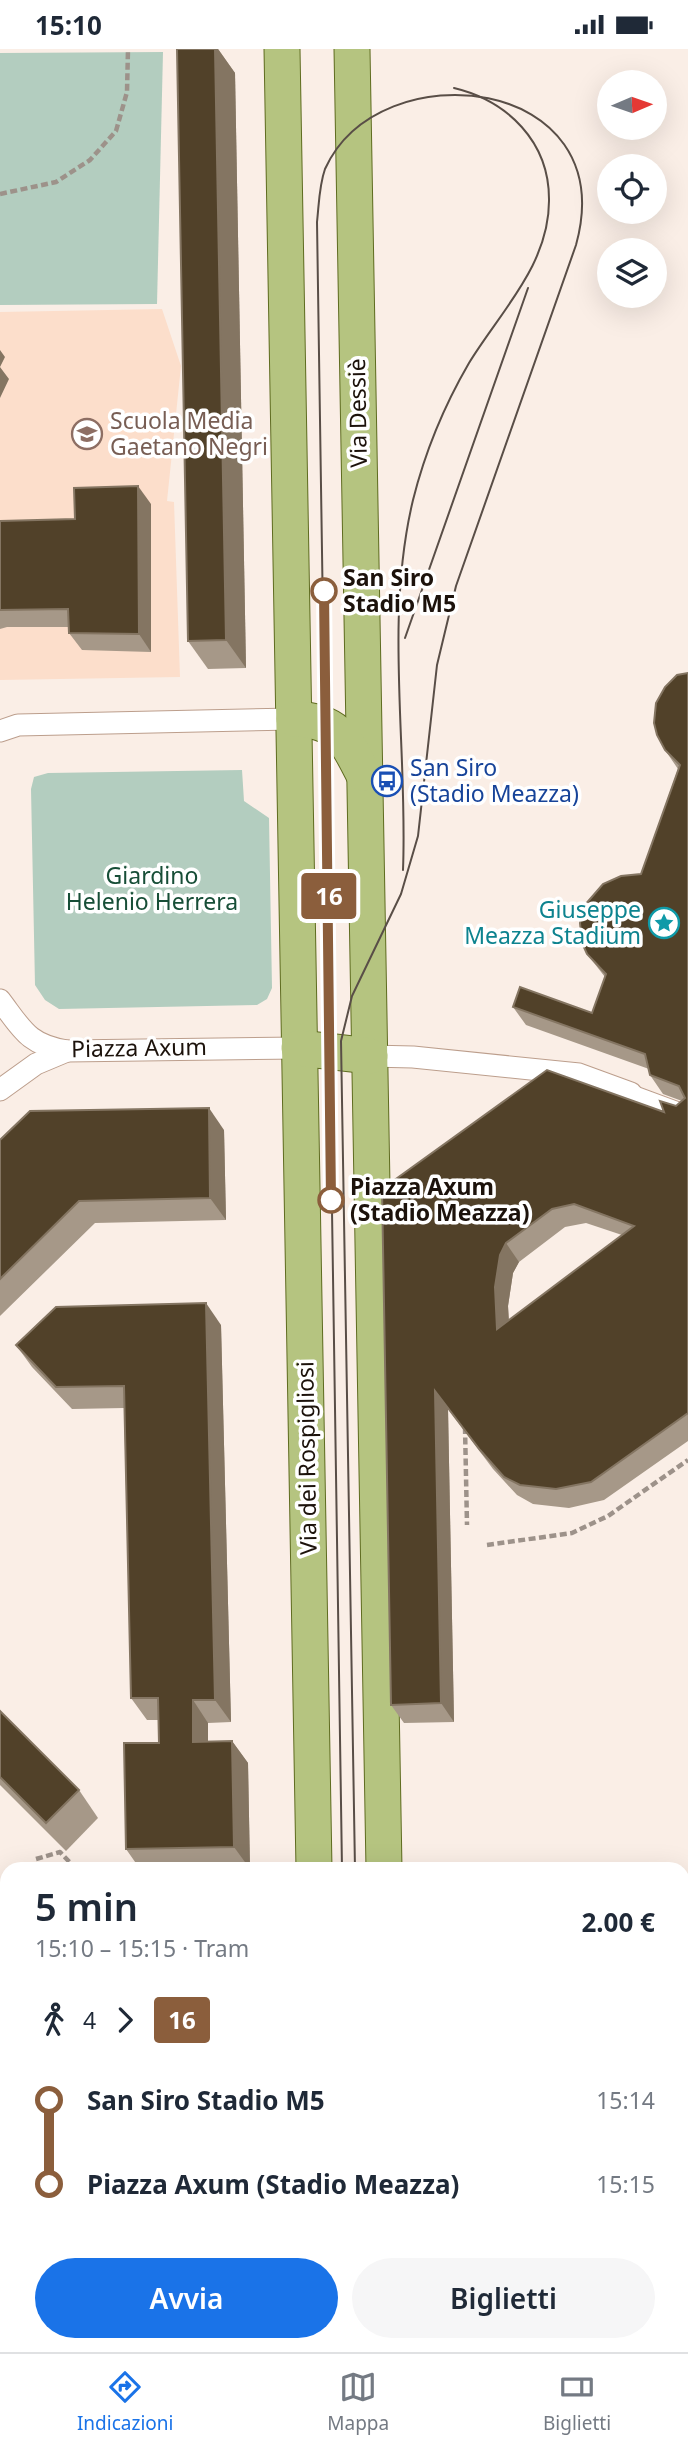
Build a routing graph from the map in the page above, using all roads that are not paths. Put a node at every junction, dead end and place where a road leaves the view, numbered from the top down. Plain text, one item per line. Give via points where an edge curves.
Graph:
1 (282, 49) edge
2 (352, 49) edge
3 (294, 719) junction
4 (0, 731) edge
5 (365, 776) junction
6 (0, 1000) edge
7 (299, 1048) junction
8 (67, 1051) junction
9 (370, 1056) junction
10 (0, 1090) edge
11 (631, 1093) joint
12 (688, 1114) edge
13 (314, 1862) edge
14 (384, 1862) edge

1 - 3 main road
2 - 5 main road, Via Dessiè
3 - 4 street via 18,725
3 - 5 main road via 317,720 346,738
3 - 7 main road
5 - 9 main road
6 - 8 street, Piazza Axum via 31,1041
7 - 8 street, Piazza Axum
7 - 9 main road, Piazza Axum
7 - 13 main road, Via dei Rospigliosi
8 - 10 street via 36,1064
9 - 11 street via 413,1056 579,1074
9 - 14 main road
11 - 12 street

